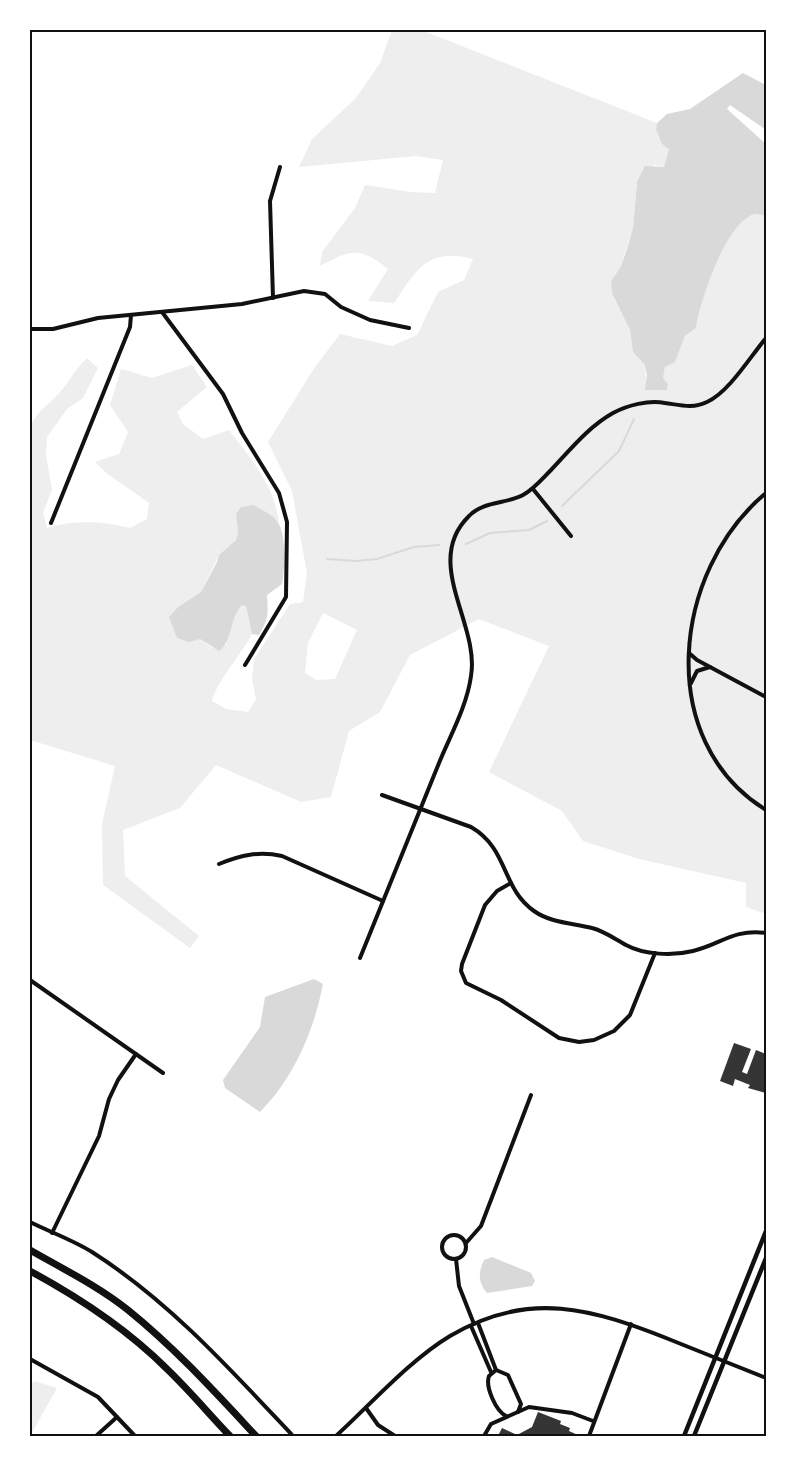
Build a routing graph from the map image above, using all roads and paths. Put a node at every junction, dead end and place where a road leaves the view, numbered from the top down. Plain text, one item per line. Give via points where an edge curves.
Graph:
1 (280, 167) dead end
2 (273, 298) junction
3 (162, 312) junction
4 (131, 315) junction
5 (409, 328) dead end
6 (30, 329) edge
7 (766, 338) edge
8 (533, 489) junction
9 (766, 494) edge
10 (51, 523) dead end
11 (571, 536) dead end
12 (689, 653) junction
13 (244, 665) dead end
14 (710, 667) junction
15 (690, 684) junction
16 (766, 697) edge
17 (382, 795) dead end
18 (421, 809) junction
19 (766, 810) edge
20 (219, 864) dead end
21 (511, 883) junction
22 (382, 901) junction
23 (766, 933) edge
24 (655, 953) junction
25 (360, 958) dead end
26 (30, 980) edge
27 (136, 1054) junction
28 (163, 1073) dead end
29 (531, 1094) dead end
30 (30, 1222) edge
31 (766, 1231) edge
32 (52, 1233) junction
33 (466, 1243) junction
34 (30, 1250) edge
35 (766, 1258) edge
36 (456, 1259) junction
37 (30, 1271) edge
38 (474, 1324) junction
39 (631, 1324) junction
40 (715, 1357) junction
41 (30, 1359) edge
42 (725, 1361) junction
43 (496, 1370) junction
44 (491, 1372) junction
45 (766, 1378) edge
46 (366, 1408) junction
47 (518, 1412) junction
48 (117, 1417) junction
49 (508, 1417) junction
50 (593, 1421) junction
51 (96, 1436) edge
52 (135, 1436) edge
53 (230, 1436) edge
54 (256, 1436) edge
55 (293, 1436) edge
56 (336, 1436) edge
57 (395, 1436) edge
58 (484, 1436) edge
59 (589, 1436) edge
60 (684, 1436) edge
61 (694, 1436) edge

1 - 2 street via 270,201
2 - 3 street
2 - 5 street via 304,291 318,292 354,314
3 - 4 street
3 - 13 street via 223,394 279,493 287,522 286,597
4 - 6 street via 98,318 53,329
4 - 10 street via 130,327
7 - 8 street via 714,398 686,407 664,402 622,408 586,433
8 - 11 street
8 - 18 street via 470,514 454,540 451,571 472,657 472,677
9 - 12 street via 742,517 713,560 695,608
12 - 14 street
12 - 15 street
14 - 15 street via 697,671
14 - 16 street
15 - 19 street via 708,752 733,786
17 - 18 street
18 - 21 street via 482,834 500,854
18 - 22 street
20 - 22 street via 249,854 282,856
21 - 24 street via 525,904 537,914 592,928 627,946
21 - 24 street via 497,891 485,905 461,972 466,983 500,1000 553,1035 580,1042 605,1037 614,1031 630,1015
22 - 25 street
23 - 24 street via 743,932 693,951
26 - 27 street
27 - 28 street
27 - 32 street via 109,1099 99,1136
29 - 33 street via 481,1226
30 - 32 street
31 - 40 street
32 - 55 street via 90,1251 151,1294 203,1342
33 - 36 street via 466,1251
33 - 36 street via 457,1234 444,1240 442,1248 445,1254
34 - 54 highway via 126,1309 195,1371
35 - 42 street
36 - 38 street via 459,1286
37 - 53 highway via 97,1311 133,1338 168,1369
38 - 39 street via 516,1311 558,1308 602,1314
38 - 43 street
38 - 44 street
38 - 46 street via 431,1349
39 - 40 street
39 - 50 street
40 - 42 street
40 - 60 street
41 - 48 street via 98,1397
42 - 45 street
42 - 61 street
43 - 44 street
43 - 47 street via 508,1375 521,1404
44 - 49 street via 488,1386 499,1411
46 - 56 street
46 - 57 street via 378,1425
47 - 49 street
47 - 50 street via 537,1406
48 - 51 street
48 - 52 street
49 - 58 street via 491,1424
50 - 59 street

